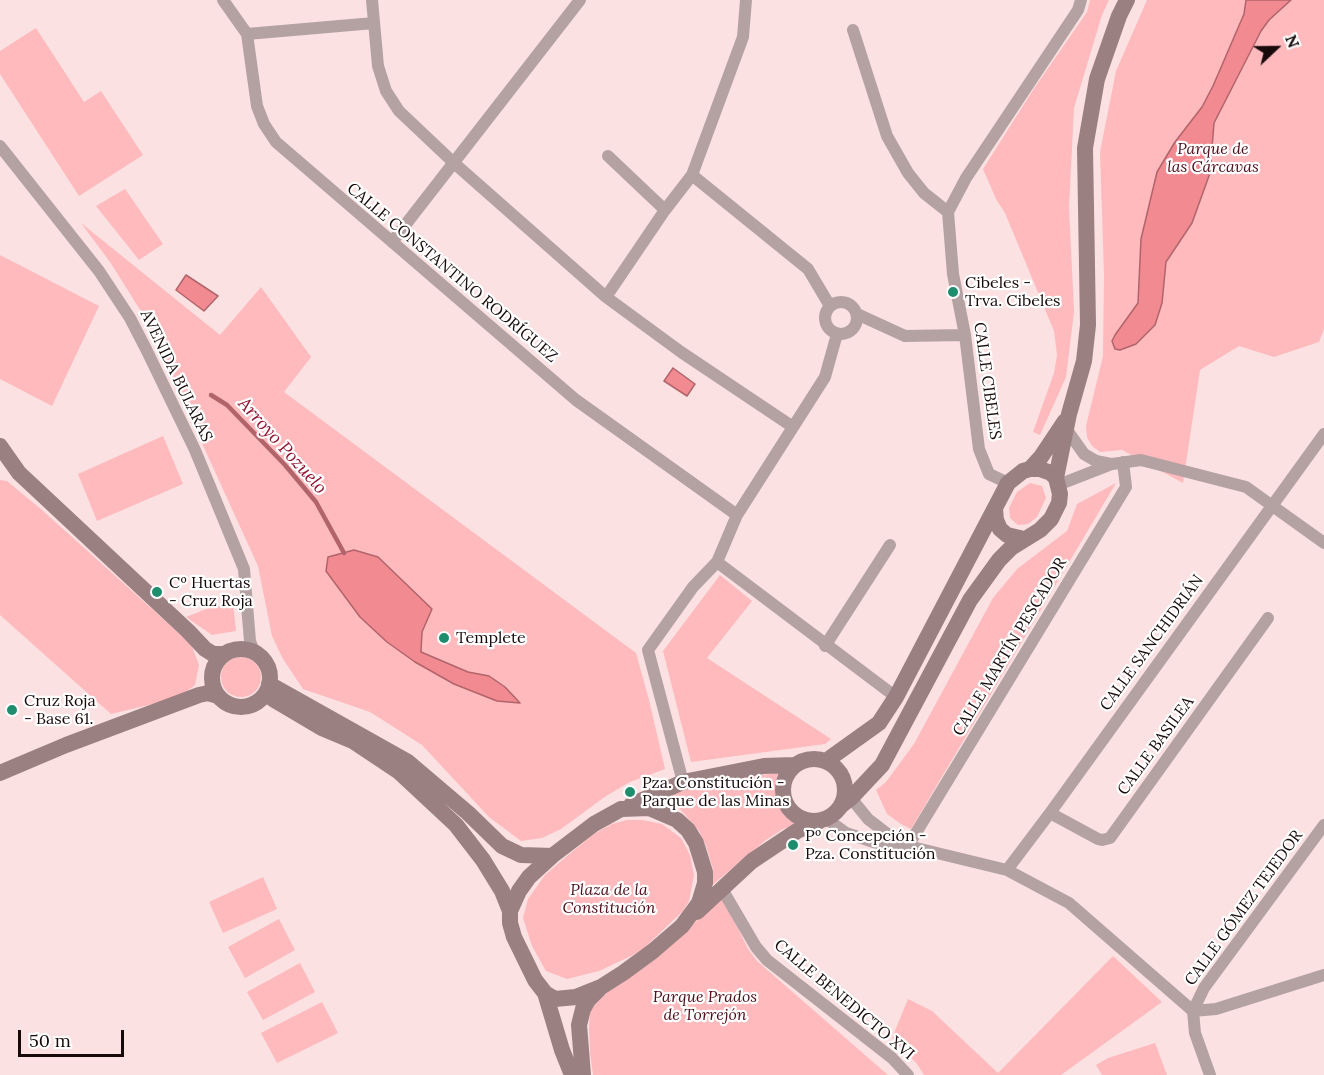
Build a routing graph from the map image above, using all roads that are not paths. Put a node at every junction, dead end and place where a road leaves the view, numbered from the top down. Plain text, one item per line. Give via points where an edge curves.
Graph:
1 (223, 0) edge
2 (372, 0) edge
3 (580, 0) edge
4 (746, 0) edge
5 (1081, 0) edge
6 (1127, 0) edge
7 (374, 23) junction
8 (853, 30) dead end
9 (248, 34) junction
10 (0, 146) edge
11 (608, 156) dead end
12 (454, 163) junction
13 (692, 176) junction
14 (665, 210) junction
15 (948, 212) junction
16 (392, 242) junction
17 (606, 297) junction
18 (830, 306) junction
19 (857, 314) junction
20 (837, 334) junction
21 (965, 335) junction
22 (1068, 422) junction
23 (793, 427) junction
24 (1324, 435) edge
25 (0, 446) edge
26 (1117, 463) junction
27 (0, 466) edge
28 (1030, 469) junction
29 (19, 473) junction
30 (1057, 481) junction
31 (1008, 483) junction
32 (1271, 505) junction
33 (995, 509) junction
34 (737, 515) junction
35 (1024, 539) junction
36 (1324, 543) edge
37 (890, 546) dead end
38 (717, 562) junction
39 (1268, 618) dead end
40 (825, 646) junction
41 (254, 652) junction
42 (223, 654) junction
43 (267, 689) junction
44 (218, 696) junction
45 (896, 697) junction
46 (826, 761) junction
47 (794, 765) junction
48 (0, 773) edge
49 (683, 782) junction
50 (846, 796) junction
51 (621, 810) junction
52 (1050, 813) junction
53 (823, 820) junction
54 (1324, 825) edge
55 (908, 846) junction
56 (552, 856) junction
57 (1007, 870) junction
58 (722, 889) junction
59 (510, 911) junction
60 (682, 926) junction
61 (1324, 975) edge
62 (602, 987) junction
63 (545, 993) junction
64 (1193, 1011) junction
65 (572, 1075) edge
66 (583, 1075) edge
67 (908, 1075) edge
68 (1210, 1075) edge

1 - 9 street, CALLE CONSTANTINO RODRÍGUEZ
2 - 7 street
3 - 12 street
4 - 13 street via 743,37
5 - 15 street
6 - 22 main road via 1097,79 1085,148 1088,325 1084,361
7 - 9 street
7 - 12 street via 378,66 386,91 399,111
8 - 15 street via 887,136 924,193
9 - 16 street, CALLE CONSTANTINO RODRÍGUEZ via 257,106 276,142
10 - 41 street, AVENIDA BULARAS via 99,271 146,349 195,450 244,568
11 - 14 street
12 - 16 street
12 - 17 street
13 - 14 street
13 - 18 street via 808,269
14 - 17 street
15 - 21 street, CALLE CIBELES via 953,274
16 - 34 street, CALLE CONSTANTINO RODRÍGUEZ via 576,400
17 - 23 street
18 - 19 street via 843,302
18 - 20 street via 826,324
19 - 20 street via 852,330
19 - 21 street via 905,336
20 - 23 street via 825,376
21 - 31 street, CALLE CIBELES via 979,449 989,474
22 - 26 street via 1084,454 1096,461
22 - 28 main road
22 - 30 main road
23 - 34 street
24 - 32 street, CALLE SANCHIDRIÁN
25 - 29 main road
26 - 30 street
26 - 32 street via 1141,460 1246,487
26 - 55 street, CALLE MARTÍN PESCADOR via 1126,488
27 - 29 main road
28 - 30 main road via 1045,470
28 - 31 main road
29 - 42 main road via 205,649
30 - 35 main road via 1059,503 1051,519
31 - 33 main road
32 - 36 street
32 - 52 street, CALLE SANCHIDRIÁN
33 - 35 main road via 1000,529
33 - 45 main road
34 - 38 street
35 - 50 main road via 999,560 970,600 882,765
37 - 40 street
38 - 40 street
38 - 49 street via 693,587 648,650
39 - 52 street, CALLE BASILEA via 1110,838 1098,839
40 - 45 street
41 - 42 main road via 237,648
41 - 43 main road via 267,665
42 - 44 main road via 212,674
43 - 44 main road via 258,701 242,706
43 - 56 main road via 408,762 502,846 521,855
43 - 59 main road via 322,728 353,741 398,771 456,825 477,851
44 - 48 main road via 199,694
45 - 46 main road via 879,723
46 - 47 main road via 815,758
46 - 50 main road via 842,775
47 - 49 main road via 764,766
47 - 53 main road via 782,789 785,803 793,814 805,820
49 - 51 main road
50 - 53 main road
50 - 55 street via 884,833
51 - 56 main road via 594,824
51 - 60 main road via 658,811 677,820 696,843 705,883 699,903
52 - 57 street, CALLE SANCHIDRIÁN
53 - 55 street via 846,833 892,848
53 - 58 main road via 797,831 758,857
54 - 64 street, CALLE GÓMEZ TEJEDOR via 1204,988
55 - 57 street
56 - 59 main road via 524,884
57 - 64 street via 1069,903
58 - 60 main road
58 - 67 street, CALLE BENEDICTO XVI via 767,960 892,1058
59 - 63 main road via 514,938
60 - 62 main road
61 - 64 street via 1216,1009
62 - 63 main road via 565,999
62 - 66 main road via 588,1000 579,1025
63 - 65 main road
64 - 68 street via 1195,1034

